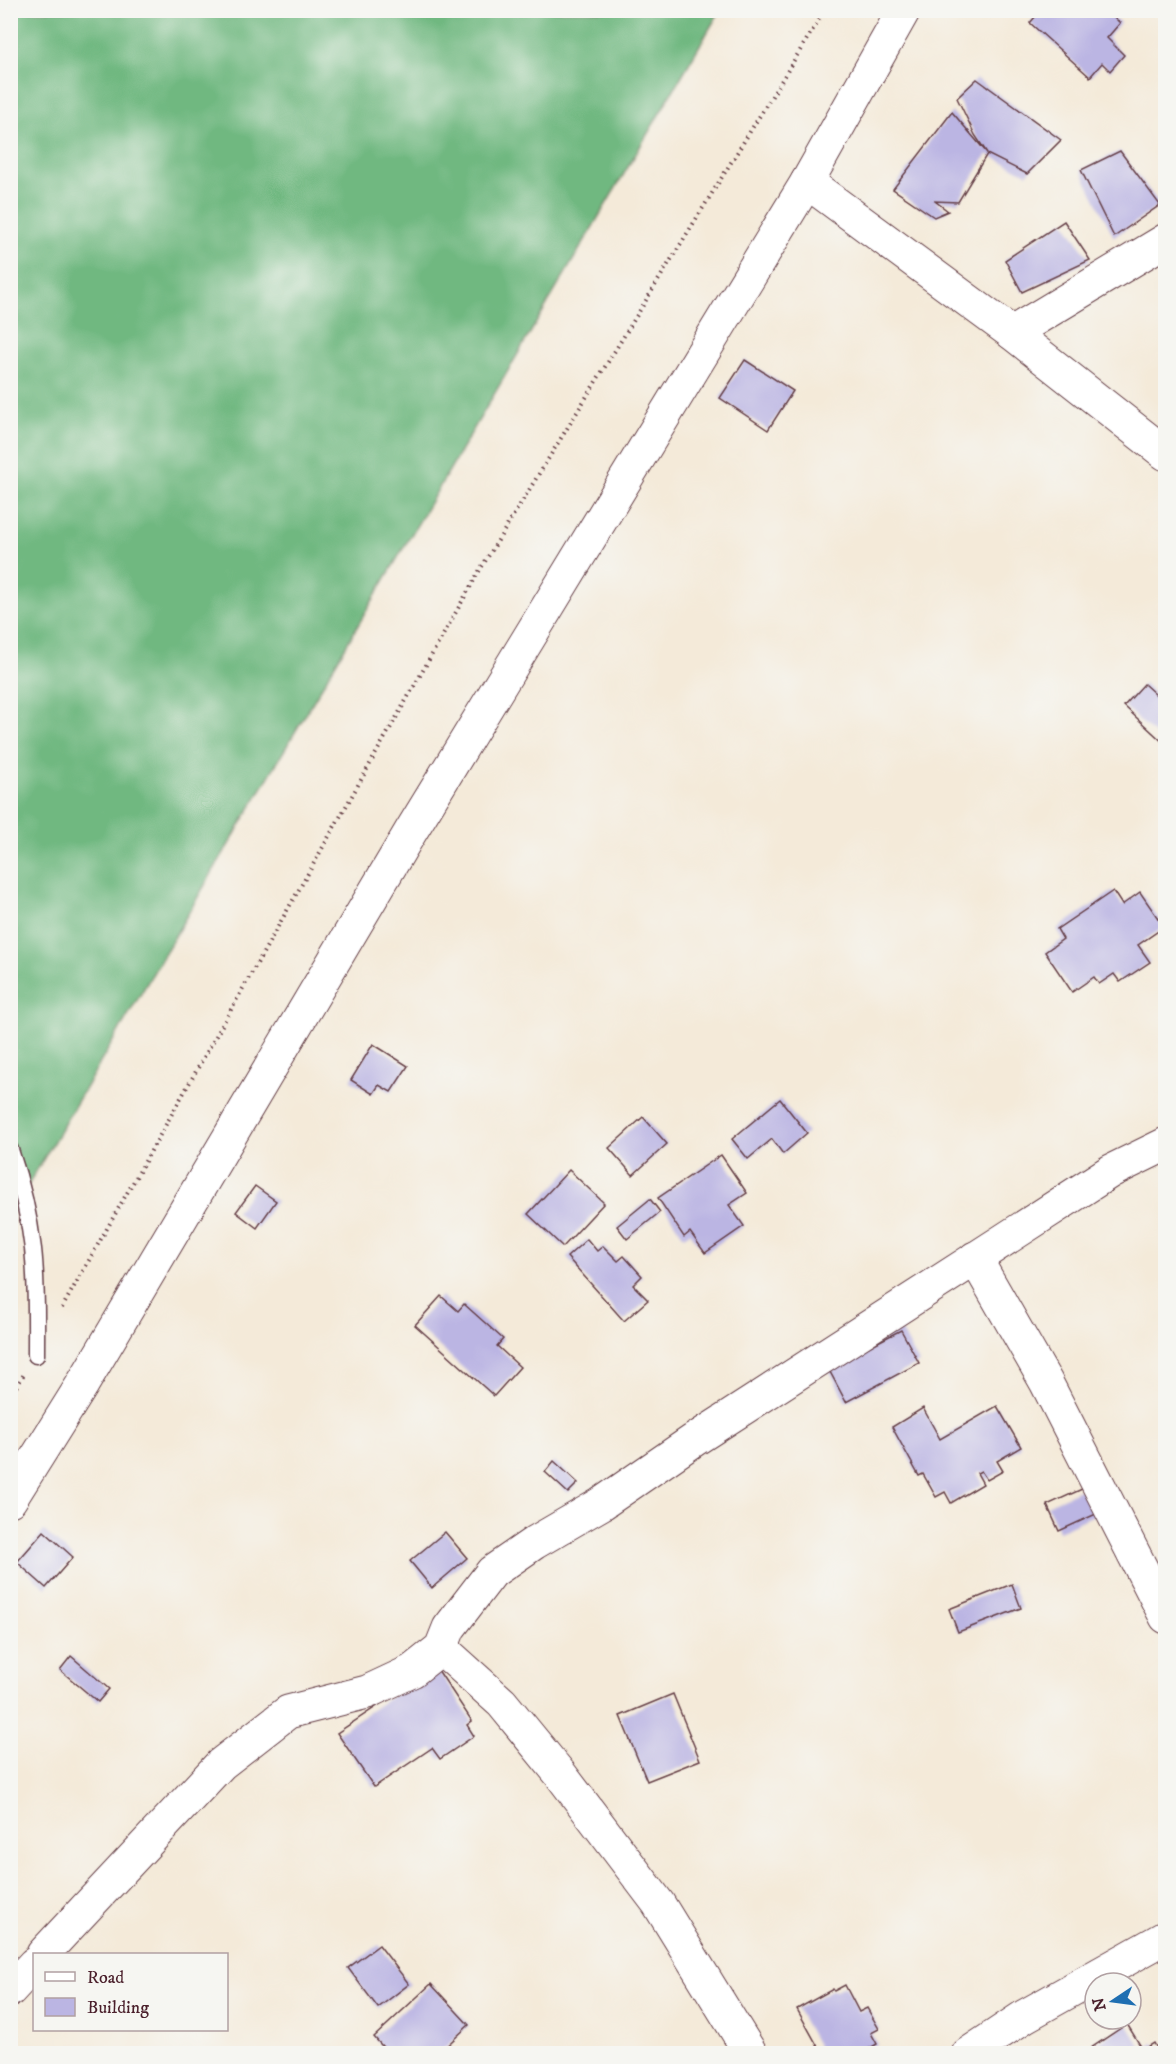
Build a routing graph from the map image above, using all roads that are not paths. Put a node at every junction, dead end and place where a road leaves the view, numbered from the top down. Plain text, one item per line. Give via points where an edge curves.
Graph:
1 (904, 10) edge
2 (807, 182) junction
3 (1166, 240) edge
4 (1012, 333) junction
5 (1166, 454) edge
6 (1166, 1144) edge
7 (10, 1150) edge
8 (975, 1258) junction
9 (36, 1355) road end
10 (10, 1500) edge
11 (1166, 1617) edge
12 (441, 1648) junction
13 (1166, 1937) edge
14 (44, 1953) edge
15 (33, 1965) edge
16 (10, 1990) edge
17 (751, 2054) edge
18 (968, 2054) edge

1 - 2 street
2 - 4 street
2 - 10 street via 411,831
3 - 4 street
4 - 5 street
6 - 8 street via 1111,1171
7 - 9 lane via 22,1187 33,1246
8 - 11 street via 1046,1382
8 - 12 street via 492,1572 449,1628
12 - 14 street via 412,1671 368,1692 288,1712 280,1718 221,1764
12 - 17 street via 502,1703 561,1775 658,1903
13 - 18 street via 1025,2016
15 - 16 street

